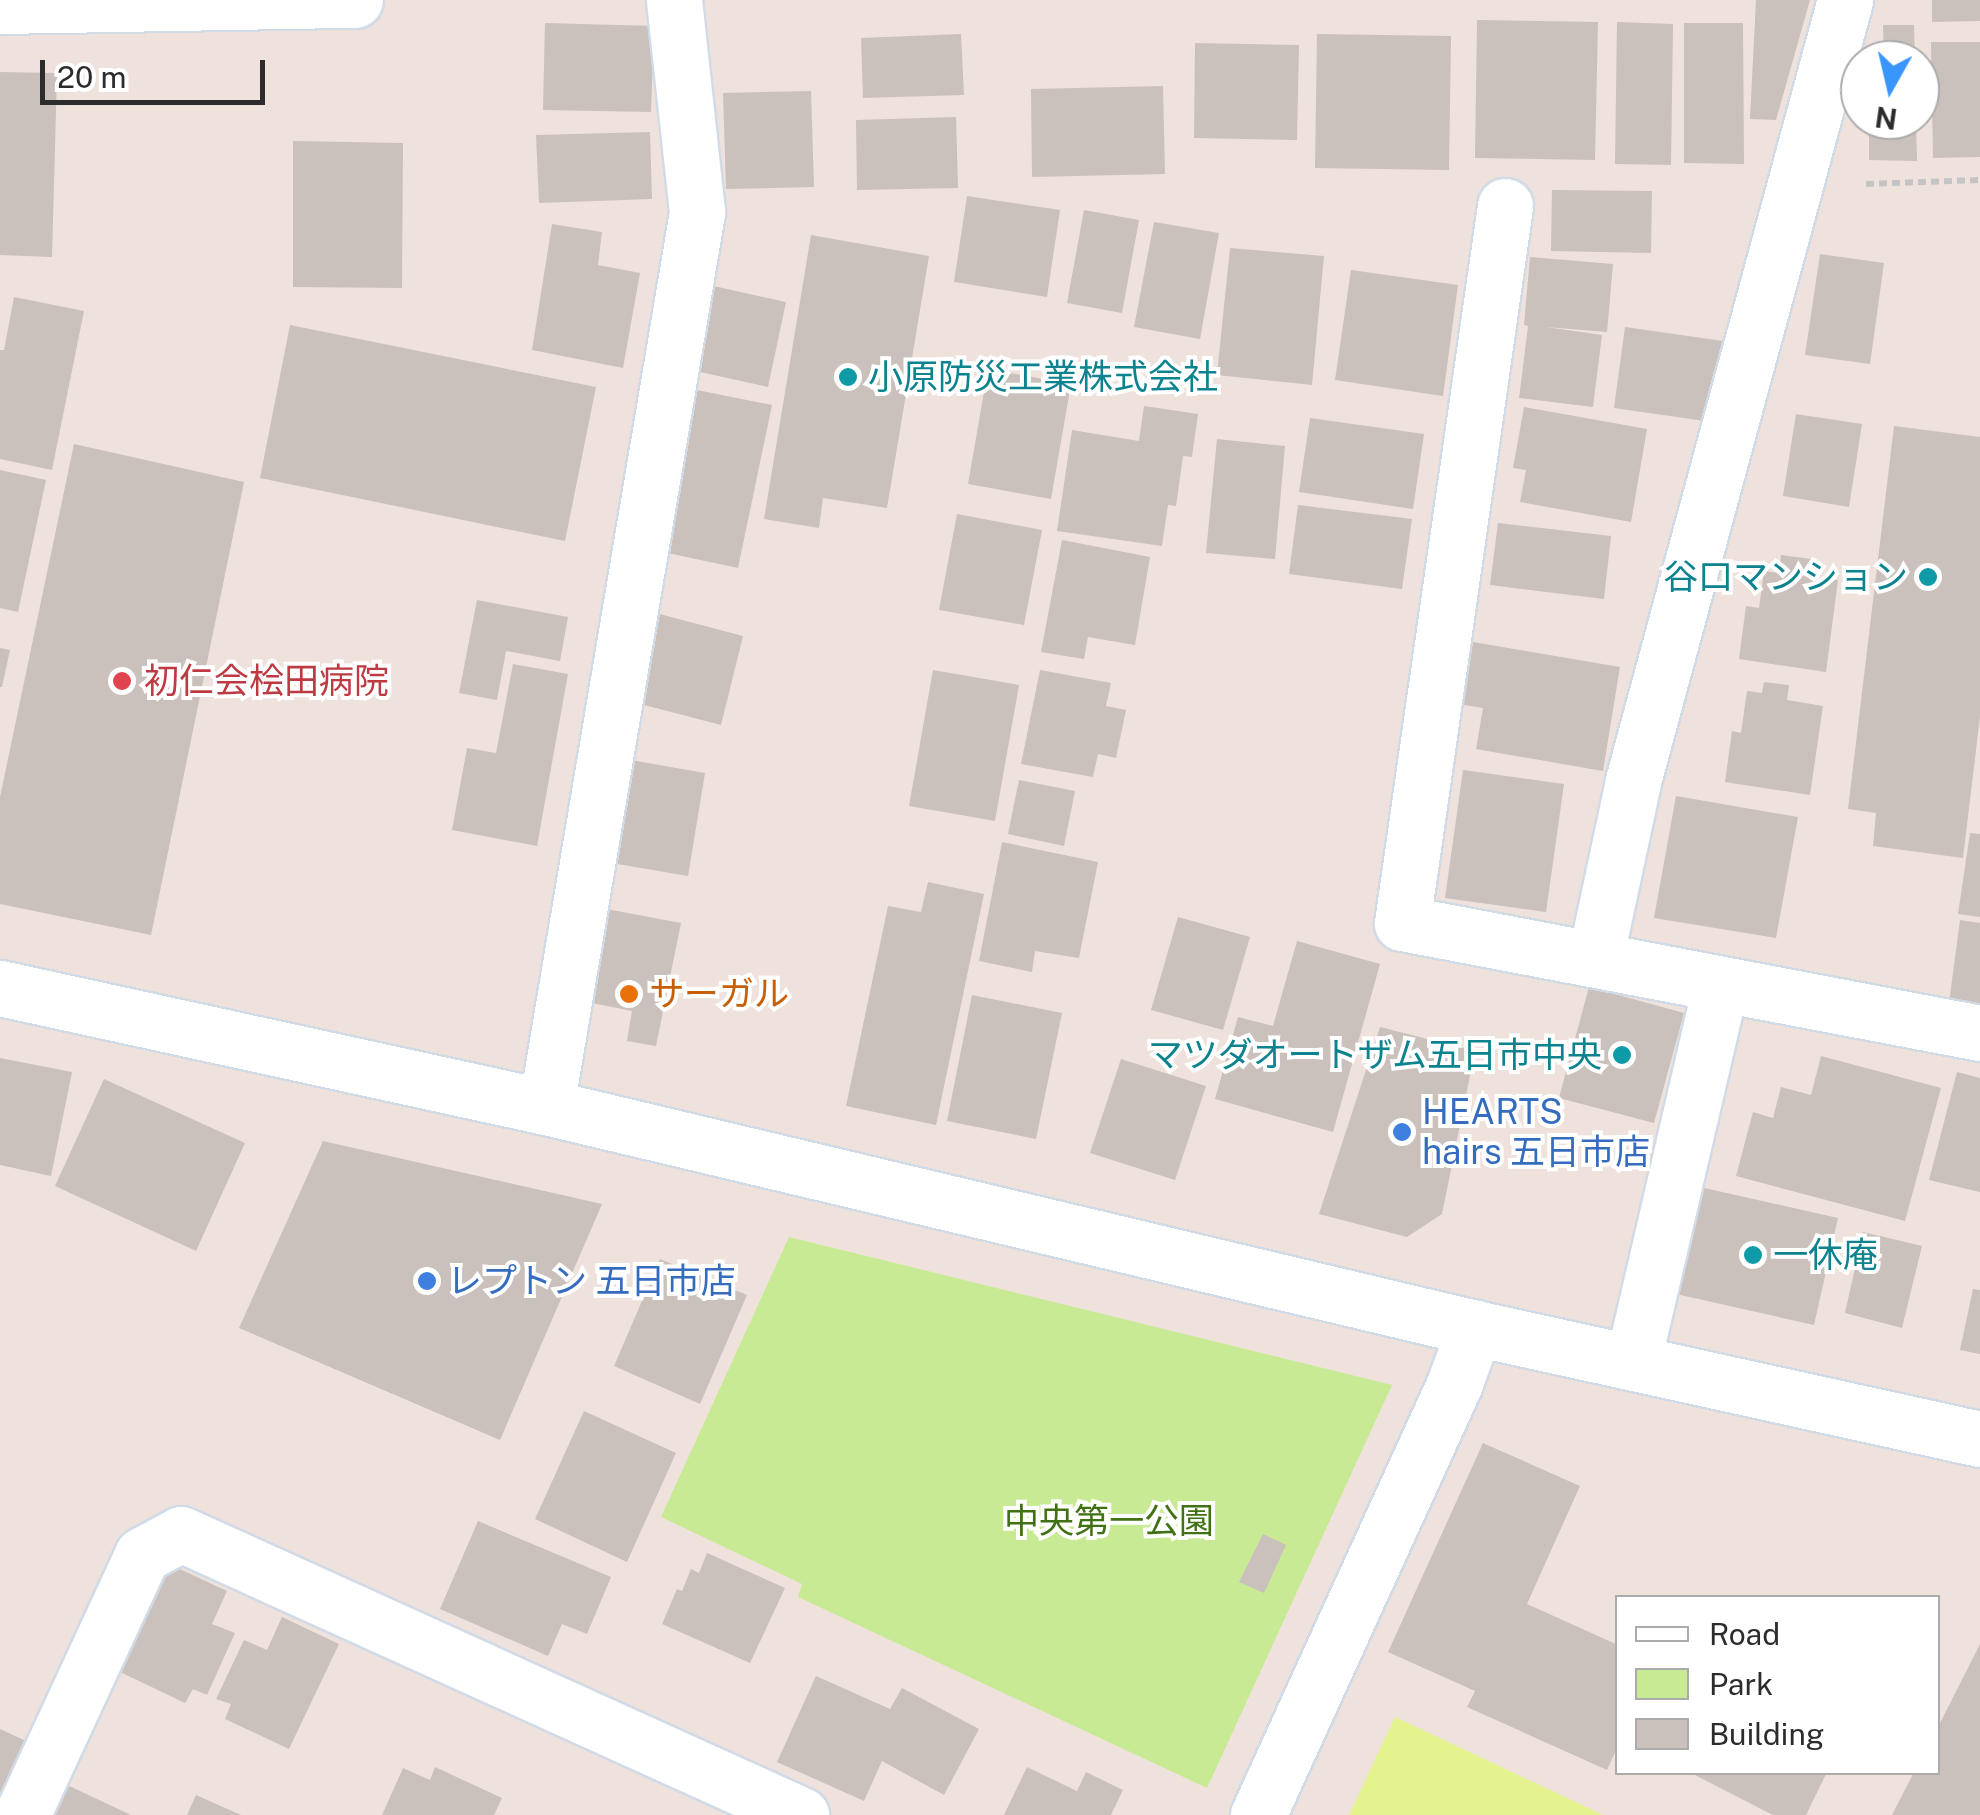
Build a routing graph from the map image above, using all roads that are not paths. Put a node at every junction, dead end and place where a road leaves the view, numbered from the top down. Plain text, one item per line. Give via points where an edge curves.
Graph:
1 (355, 0) edge
2 (674, 0) edge
3 (1846, 0) edge
4 (0, 6) edge
5 (1504, 206) dead end
6 (1596, 960) junction
7 (1720, 986) junction
8 (0, 988) edge
9 (1980, 1033) edge
10 (546, 1107) junction
11 (1475, 1328) junction
12 (1633, 1362) junction
13 (1980, 1438) edge
14 (22, 1815) edge
15 (800, 1815) edge
16 (1258, 1815) edge

1 - 4 street
2 - 10 street via 697,212
3 - 6 street via 1633,782
5 - 6 street via 1402,924
6 - 7 street
7 - 9 street
7 - 12 street
8 - 10 street
10 - 11 street
11 - 12 street
11 - 16 street
12 - 13 street
14 - 15 street via 142,1555 181,1534

